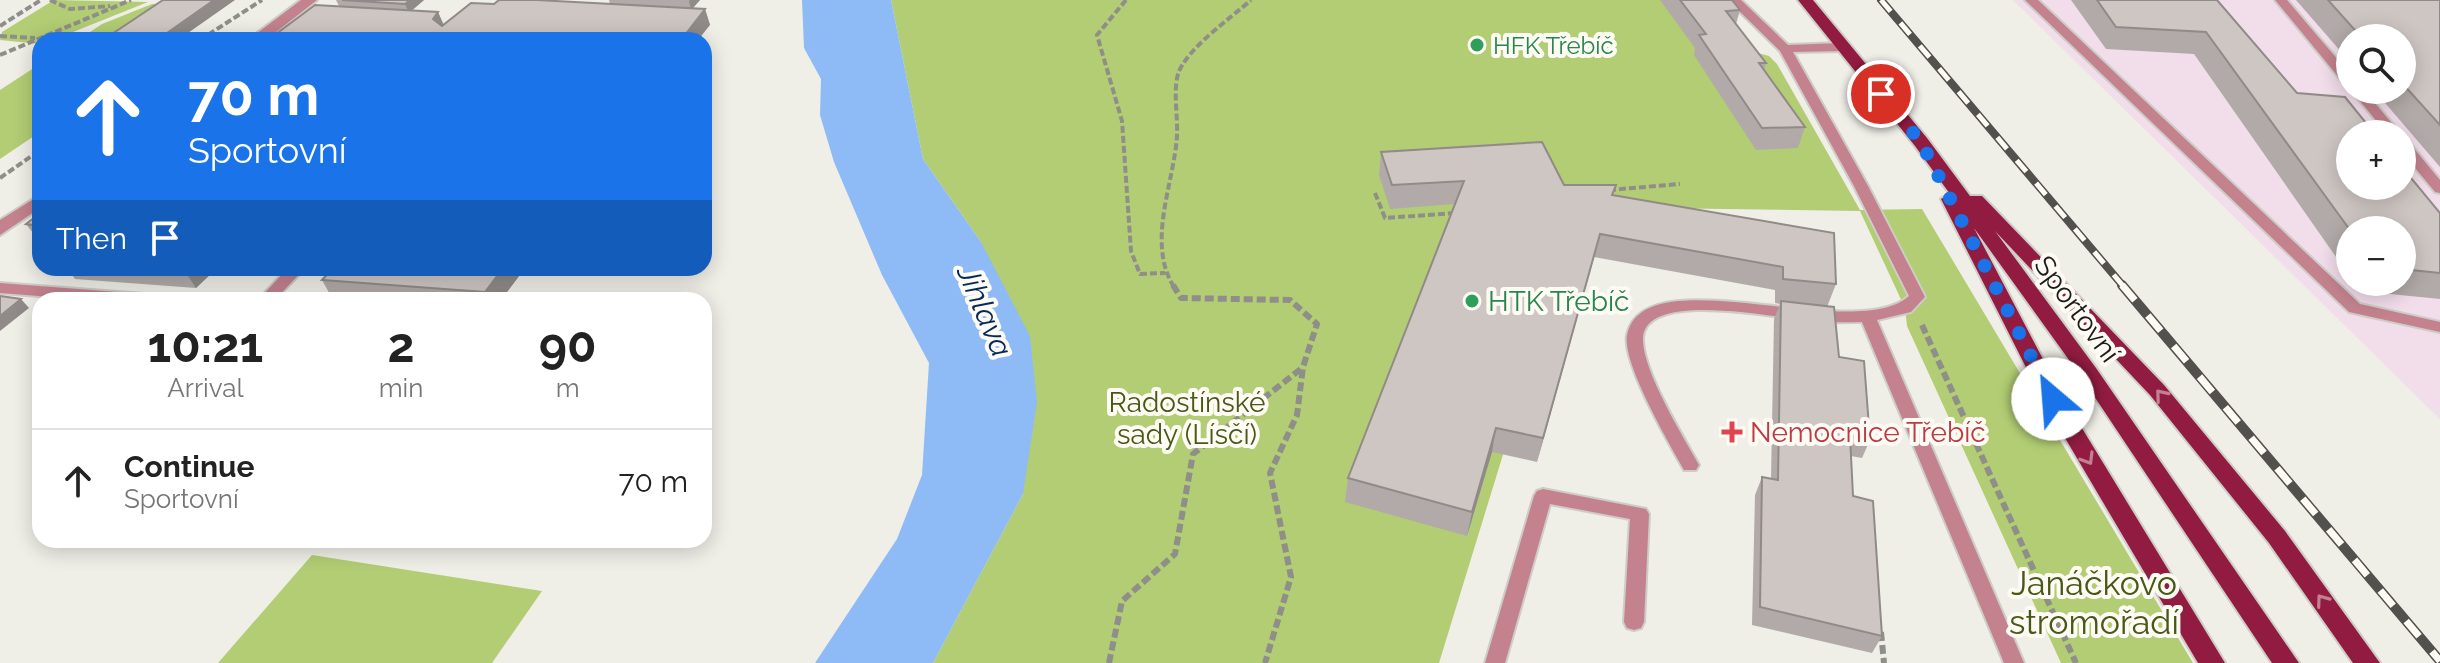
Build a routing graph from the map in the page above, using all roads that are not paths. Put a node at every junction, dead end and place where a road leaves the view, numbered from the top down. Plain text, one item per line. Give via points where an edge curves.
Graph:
1 (310, 0) edge
2 (1734, 0) edge
3 (1805, 0) edge
4 (2031, 0) edge
5 (2281, 0) edge
6 (294, 12) junction
7 (322, 14) edge
8 (267, 32) edge
9 (1842, 47) junction
10 (1785, 49) junction
11 (2336, 65) edge
12 (2369, 104) edge
13 (2382, 120) edge
14 (1921, 142) junction
15 (2416, 160) edge
16 (2440, 189) edge
17 (32, 206) edge
18 (0, 229) edge
19 (289, 276) edge
20 (0, 288) edge
21 (52, 292) edge
22 (274, 292) edge
23 (1868, 317) junction
24 (2440, 327) edge
25 (1690, 465) dead end
26 (1634, 622) dead end
27 (1495, 663) edge
28 (2014, 663) edge
29 (2212, 663) edge
30 (2286, 663) edge
31 (2367, 663) edge

1 - 6 street
2 - 10 lane
3 - 9 main road, Sportovní
4 - 24 lane via 2355,308
5 - 11 lane
6 - 7 lane
6 - 8 street
9 - 10 lane
9 - 14 main road, Sportovní
10 - 23 lane via 1917,297 1905,308
12 - 13 lane
14 -> 29 main road via 2053,399
14 - 30 main road, Sportovní via 2089,373
31 -> 14 main road via 2277,537 2157,390
15 - 16 lane
17 - 18 street
19 - 22 lane
20 - 21 lane
23 - 25 lane via 1718,305 1663,308 1644,317 1635,334 1643,370
23 - 28 lane
26 - 27 lane via 1640,514 1543,496

